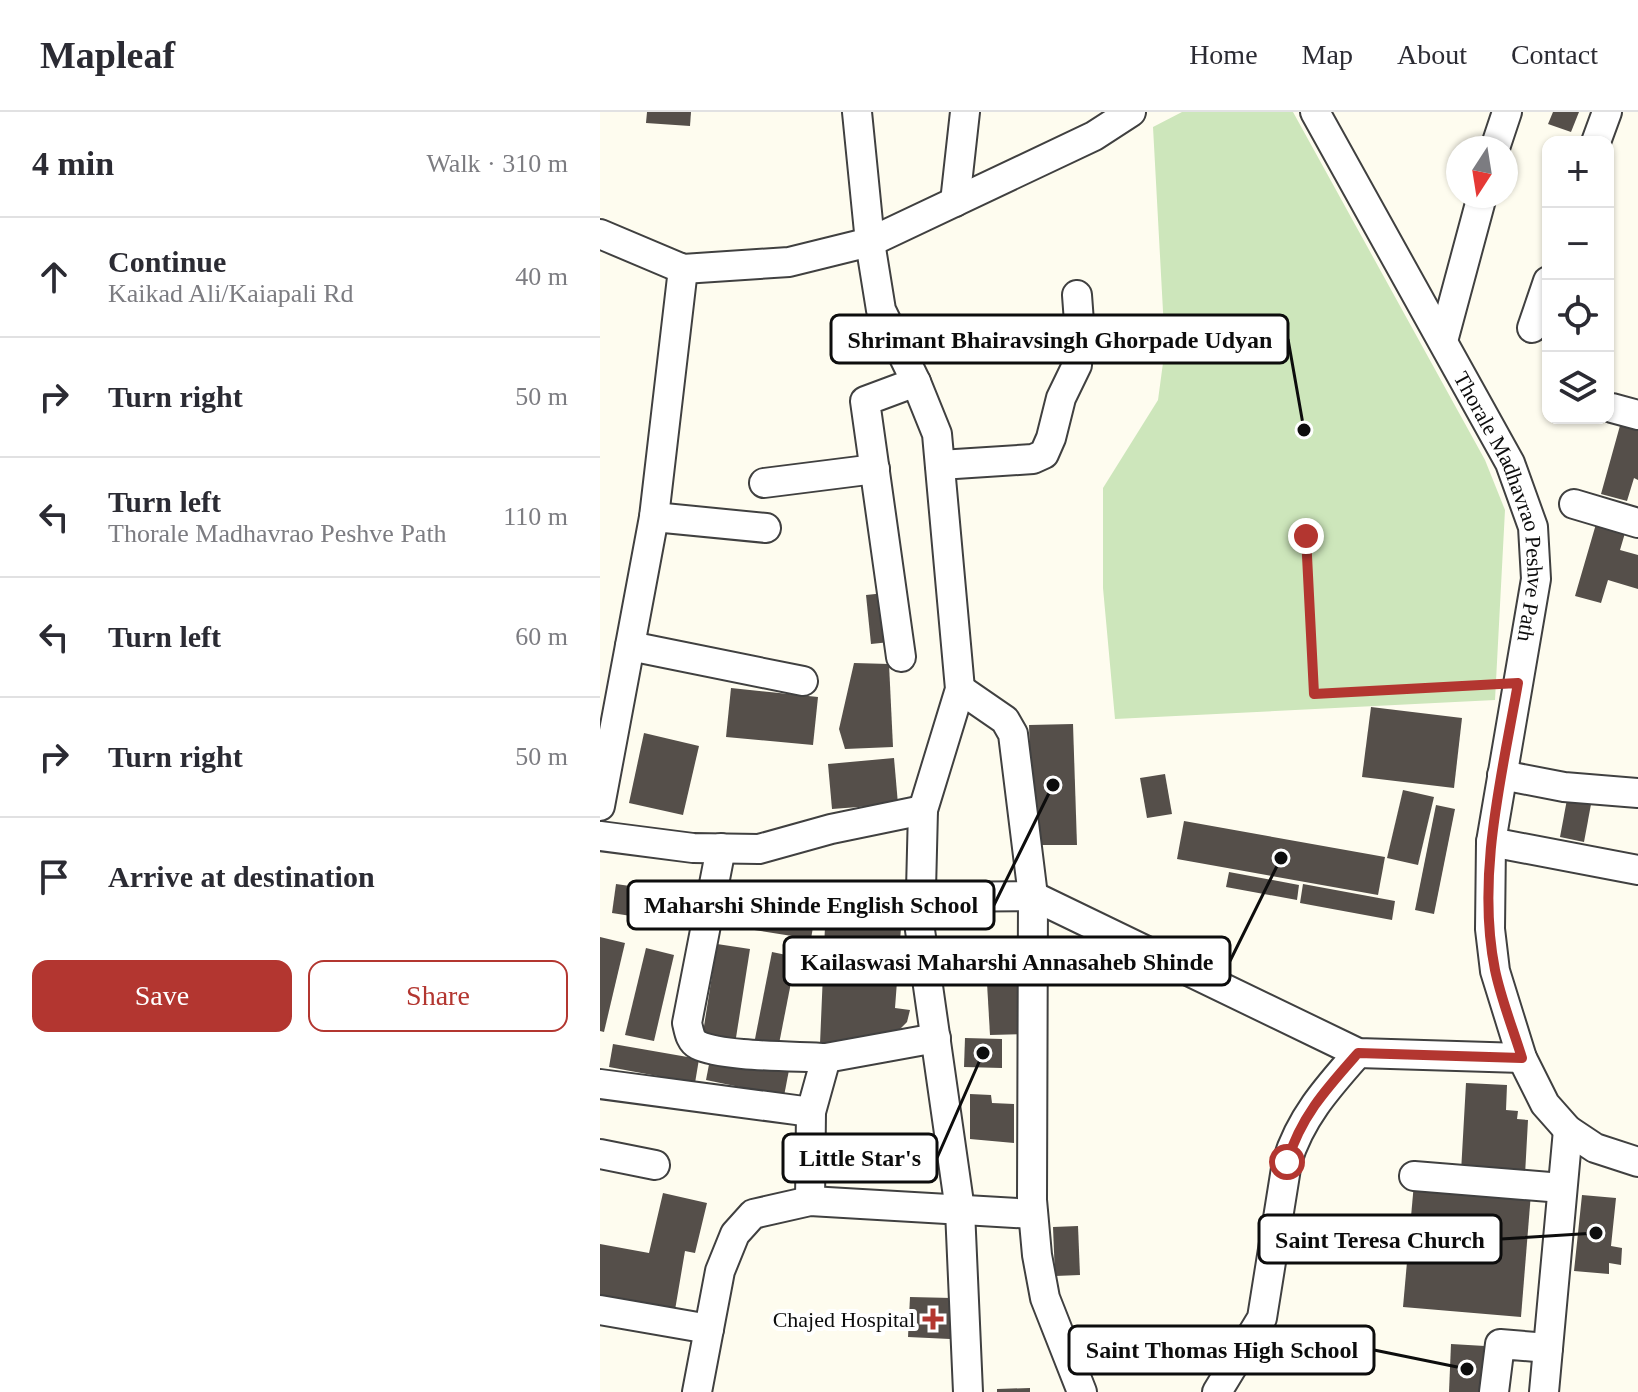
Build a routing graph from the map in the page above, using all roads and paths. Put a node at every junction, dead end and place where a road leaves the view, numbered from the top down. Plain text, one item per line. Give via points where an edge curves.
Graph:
1 (857, 112) edge
2 (965, 112) edge
3 (1131, 112) edge
4 (1315, 112) edge
5 (1507, 112) edge
6 (1607, 112) edge
7 (1499, 136) edge
8 (1598, 136) edge
9 (955, 202) junction
10 (1479, 208) edge
11 (600, 234) edge
12 (870, 242) junction
13 (683, 269) junction
14 (1077, 295) dead end
15 (1542, 299) edge
16 (1532, 328) dead end
17 (1443, 341) junction
18 (916, 382) junction
19 (940, 465) junction
20 (875, 469) junction
21 (764, 483) dead end
22 (1574, 504) dead end
23 (654, 517) junction
24 (1638, 523) edge
25 (766, 528) dead end
26 (1306, 536) dead end
27 (630, 646) junction
28 (901, 657) dead end
29 (803, 681) dead end
30 (1518, 683) junction
31 (960, 689) junction
32 (1502, 775) junction
33 (1638, 793) edge
34 (600, 806) edge
35 (923, 810) junction
36 (600, 836) edge
37 (1491, 842) junction
38 (721, 848) junction
39 (1638, 870) edge
40 (1033, 896) junction
41 (921, 897) junction
42 (936, 1038) junction
43 (1358, 1053) junction
44 (826, 1058) junction
45 (1522, 1058) junction
46 (600, 1084) edge
47 (811, 1112) junction
48 (1568, 1130) junction
49 (600, 1154) edge
50 (1638, 1162) edge
51 (655, 1165) dead end
52 (1414, 1176) dead end
53 (1562, 1188) junction
54 (810, 1201) junction
55 (960, 1210) junction
56 (1033, 1214) junction
57 (600, 1310) edge
58 (709, 1329) junction
59 (1548, 1348) junction
60 (697, 1392) edge
61 (968, 1392) edge
62 (1082, 1392) edge
63 (1217, 1392) edge
64 (1494, 1392) edge
65 (1544, 1392) edge

1 - 12 street
2 - 9 street
3 - 9 street via 1094,136
4 - 17 street, Thorale Madhavrao Peshve Path
5 - 7 street
6 - 8 street
9 - 12 street
10 - 17 street
11 - 13 street
12 - 13 street via 789,262
12 - 18 street via 881,310
13 - 23 street
14 - 19 street via 1077,365 1044,454
15 - 16 street
17 - 30 street, Thorale Madhavrao Peshve Path via 1510,463 1533,527 1536,579
18 - 19 street via 937,434
18 - 20 street via 865,401
19 - 31 street
20 - 21 street
20 - 28 street
22 - 24 street
23 - 25 street
23 - 27 street
26 - 30 path via 1314,694
27 - 29 street
27 - 34 street
30 - 32 street, Thorale Madhavrao Peshve Path
31 - 35 street
31 - 40 street via 1005,720 1013,734
32 - 33 street
32 - 37 street, Thorale Madhavrao Peshve Path
35 - 38 street via 759,849
35 - 41 street
36 - 38 street
37 - 39 street
37 - 45 street, Thorale Madhavrao Peshve Path via 1495,971
38 - 44 street via 687,1023 690,1039 728,1052
40 - 41 street
40 - 43 street
40 - 56 street
41 - 42 street via 920,930
42 - 44 street
42 - 55 street
43 - 45 street
43 - 63 street via 1314,1103 1293,1142 1262,1318
44 - 47 street
45 - 48 street, Thorale Madhavrao Peshve Path via 1545,1104
46 - 47 street
47 - 54 street
48 - 50 street, Thorale Madhavrao Peshve Path via 1595,1148
48 - 53 street
49 - 51 street
52 - 53 street
53 - 59 street
54 - 55 street
54 - 58 street via 753,1214 735,1234 720,1271
55 - 56 street
55 - 61 street
56 - 62 street via 1045,1298
57 - 58 street
58 - 60 street
59 - 64 street via 1500,1344
59 - 65 street

